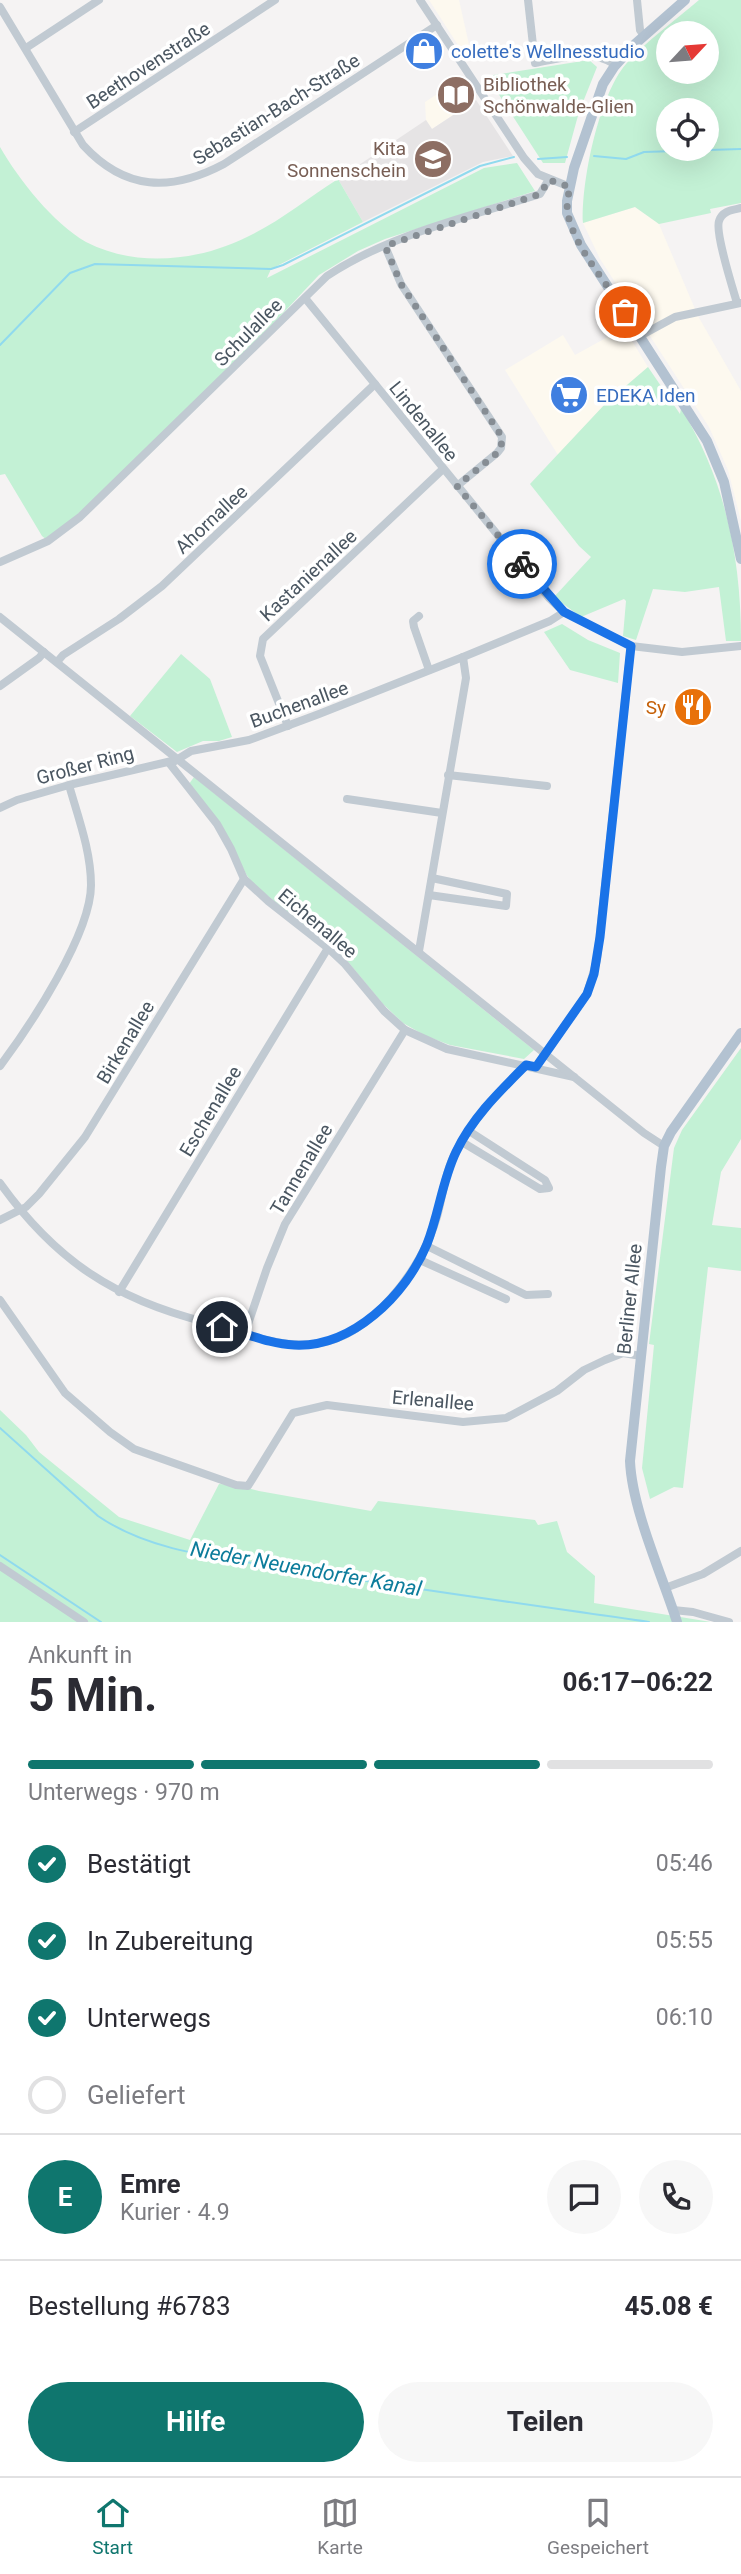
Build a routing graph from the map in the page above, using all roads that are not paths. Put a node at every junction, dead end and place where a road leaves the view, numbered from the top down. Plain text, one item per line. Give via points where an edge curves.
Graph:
1 (99, 0) edge
2 (275, 0) edge
3 (420, 0) edge
4 (528, 0) edge
5 (637, 0) edge
6 (685, 0) edge
7 (0, 7) edge
8 (436, 25) junction
9 (644, 36) junction
10 (26, 48) junction
11 (616, 65) junction
12 (74, 131) junction
13 (549, 180) junction
14 (570, 187) junction
15 (741, 208) edge
16 (385, 246) junction
17 (305, 298) junction
18 (739, 303) edge
19 (640, 335) junction
20 (375, 384) junction
21 (443, 469) junction
22 (457, 486) junction
23 (741, 559) edge
24 (0, 562) edge
25 (564, 612) junction
26 (419, 616) dead end
27 (0, 617) edge
28 (631, 646) junction
29 (741, 646) edge
30 (44, 652) junction
31 (463, 657) junction
32 (57, 662) junction
33 (429, 670) junction
34 (0, 686) edge
35 (288, 726) junction
36 (179, 760) junction
37 (448, 775) junction
38 (69, 785) junction
39 (547, 786) dead end
40 (347, 799) dead end
41 (0, 808) edge
42 (442, 813) junction
43 (432, 878) junction
44 (244, 879) junction
45 (429, 895) junction
46 (328, 948) junction
47 (419, 951) junction
48 (405, 1030) junction
49 (741, 1033) edge
50 (545, 1054) junction
51 (526, 1065) junction
52 (0, 1066) edge
53 (536, 1067) junction
54 (574, 1077) junction
55 (469, 1131) junction
56 (462, 1142) junction
57 (664, 1146) junction
58 (0, 1183) edge
59 (19, 1210) junction
60 (0, 1220) edge
61 (427, 1246) junction
62 (420, 1260) junction
63 (119, 1292) junction
64 (548, 1294) dead end
65 (506, 1298) dead end
66 (0, 1300) edge
67 (245, 1333) junction
68 (641, 1356) junction
69 (741, 1551) edge
70 (0, 1566) edge
71 (665, 1588) junction
72 (673, 1610) junction
73 (84, 1622) edge
74 (677, 1622) edge
75 (729, 1622) edge

1 - 10 street
2 - 12 street, Beethovenstraße
3 - 8 street
4 - 11 street via 535,63 595,55
5 - 9 street
6 - 9 main road
7 - 10 street, Sebastian-Bach-Straße
8 - 12 street, Sebastian-Bach-Straße via 255,145 192,179 156,183 128,178 94,156
8 - 13 street via 524,158
9 - 11 main road
10 - 12 street, Sebastian-Bach-Straße
11 - 14 main road via 596,102
13 - 14 street
13 - 16 street, Schulallee via 540,194
14 - 19 main road via 567,213 581,246
15 - 18 street via 728,210 718,226
16 - 17 street, Schulallee via 339,269
16 - 22 street via 401,284 502,437 497,453
17 - 20 street, Lindenallee
17 - 24 street, Schulallee via 80,517 48,541
18 - 19 street via 675,317
19 - 23 main road via 716,461
20 - 21 street, Lindenallee
20 - 32 street, Ahornallee via 162,586
21 - 22 street, Lindenallee
21 - 35 street, Kastanienallee via 263,639 260,656
22 - 25 street, Lindenallee
25 - 28 street, Lindenallee
25 - 31 street, Buchenallee
26 - 33 street via 414,627
27 - 30 street, Eichenallee
28 - 29 street, Lindenallee via 682,652
28 - 50 street via 597,960 587,994
30 - 32 street, Eichenallee
30 - 34 street
31 - 33 street, Buchenallee
31 - 37 street via 466,678
32 - 36 street, Eichenallee
33 - 35 street, Buchenallee
35 - 36 street, Buchenallee via 234,744 191,751
36 - 38 street, Großer Ring
36 - 44 street, Eichenallee via 170,764 217,824
36 - 47 street, Eichenallee
37 - 39 street
37 - 42 street
38 - 41 street, Großer Ring
38 - 52 street via 88,857 87,912 70,955
40 - 42 street
42 - 43 street
43 - 45 street
43 - 45 street via 507,894 506,906
44 - 46 street, Eichenallee
44 - 59 street, Birkenallee via 85,1137 39,1194
45 - 47 street
46 - 48 street, Eichenallee
46 - 63 street, Eschenallee
47 - 50 street, Eichenallee
48 - 51 street, Eichenallee via 447,1049
48 - 67 street, Tannenallee via 285,1224
49 - 57 main road, Berliner Allee
50 - 53 street
50 - 54 street, Eichenallee
51 - 53 street, Eichenallee
51 - 55 street
53 - 54 street, Eichenallee
54 - 57 street, Eichenallee
55 - 56 street
55 - 56 street via 545,1180 549,1188 543,1191
56 - 61 street
57 - 68 main road, Berliner Allee
58 - 59 street
59 - 60 street, Birkenallee
59 - 63 street via 55,1248
61 - 62 street
61 - 64 street via 526,1295
62 - 65 street
62 - 67 street via 386,1303 342,1336 313,1345 293,1345
63 - 67 street via 174,1314
66 - 68 street, Erlenallee via 65,1393 121,1440 134,1449 236,1485 248,1486 293,1413 327,1405 463,1422 506,1418 605,1360 623,1353
68 - 71 main road, Berliner Allee via 631,1476
69 - 71 street via 703,1574
70 - 73 street
71 - 72 main road, Berliner Allee
72 - 74 main road, Berliner Allee
72 - 75 street

